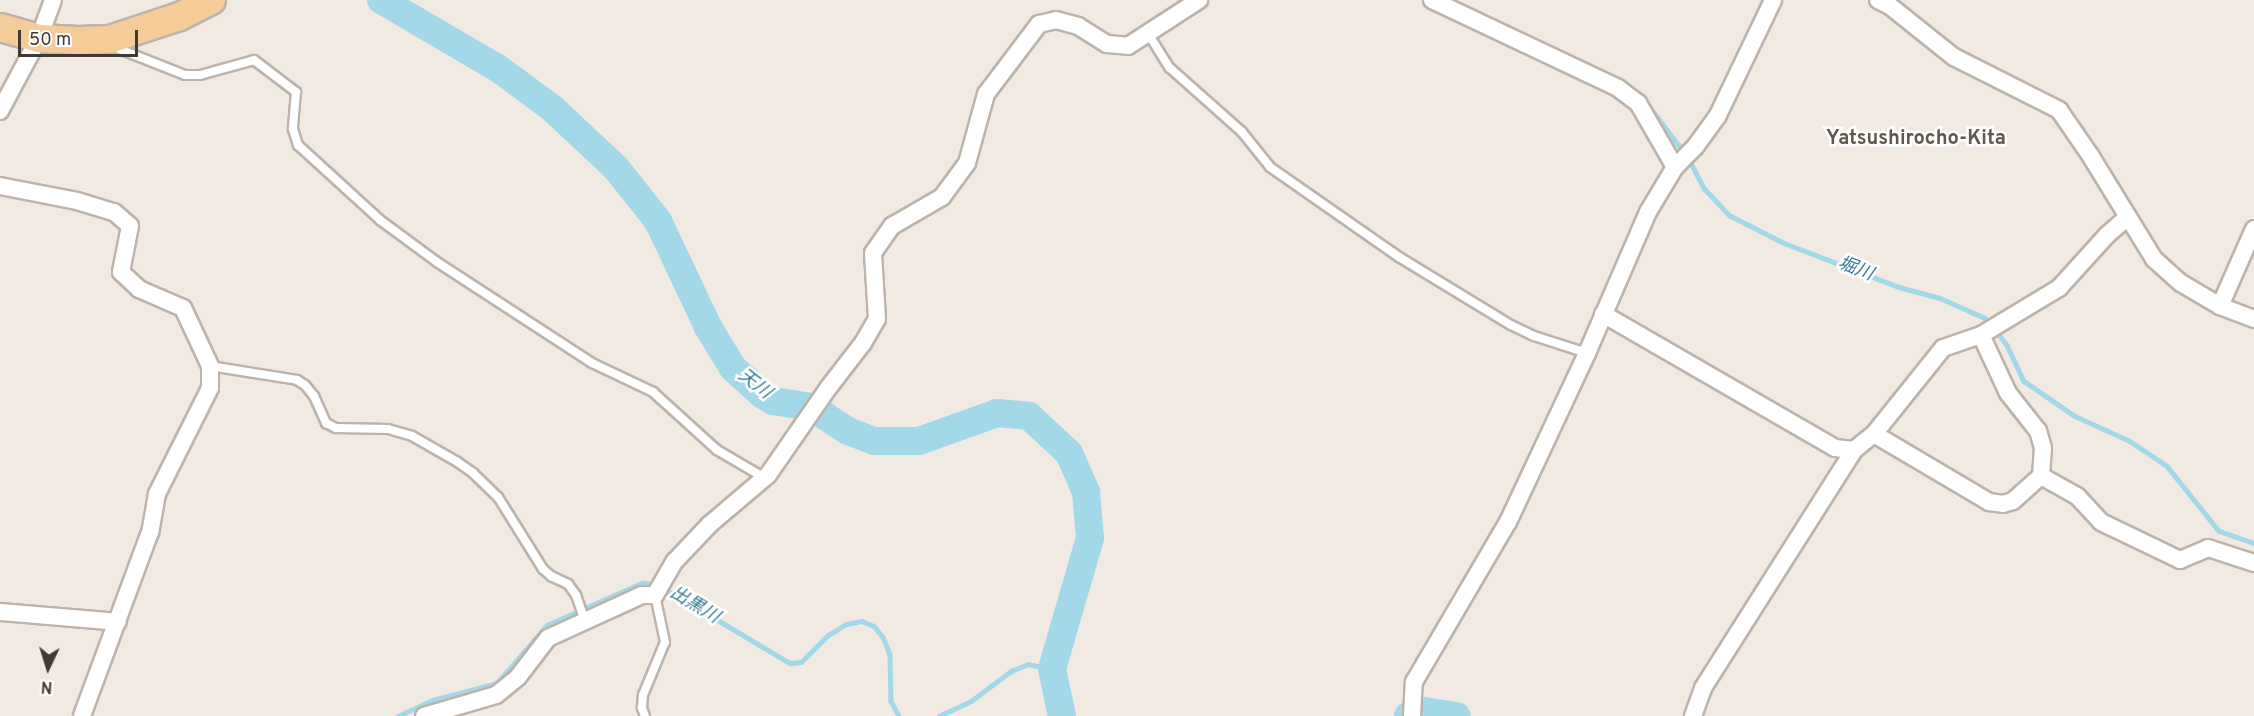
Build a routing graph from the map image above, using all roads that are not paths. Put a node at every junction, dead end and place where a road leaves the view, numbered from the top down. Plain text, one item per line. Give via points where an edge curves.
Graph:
1 (53, 0) edge
2 (211, 0) edge
3 (1199, 0) edge
4 (1432, 0) edge
5 (1773, 0) edge
6 (1878, 0) edge
7 (0, 27) edge
8 (1149, 35) junction
9 (39, 38) junction
10 (109, 39) junction
11 (0, 111) edge
12 (1677, 164) junction
13 (0, 186) edge
14 (2128, 217) junction
15 (2254, 229) edge
16 (2220, 306) junction
17 (1603, 314) junction
18 (2254, 319) edge
19 (1983, 334) junction
20 (1587, 353) junction
21 (210, 366) junction
22 (1874, 434) junction
23 (1854, 450) junction
24 (2041, 476) junction
25 (765, 478) junction
26 (2254, 563) edge
27 (656, 594) junction
28 (0, 612) edge
29 (585, 621) junction
30 (118, 622) junction
31 (82, 716) edge
32 (424, 716) edge
33 (645, 716) edge
34 (1413, 716) edge
35 (1693, 716) edge

1 - 9 street
2 - 10 main road via 180,16
3 - 8 street
4 - 12 street via 1618,88 1638,103
5 - 12 street via 1718,115
6 - 14 street via 1954,57 2059,110
7 - 9 main road
8 - 20 lane via 1170,68 1242,132 1270,167 1399,257 1511,325
8 - 25 street via 1128,46 1107,44 1078,26 1056,20 1039,24 986,94 967,163 942,197 892,226 873,253 877,319
9 - 10 main road
9 - 11 street
10 - 25 lane via 114,47 185,75 200,75 254,60 296,92 293,129 298,146 380,220 592,363 653,392 717,450
12 - 17 street via 1648,212
13 - 21 street via 114,212 130,226 121,272 139,289 183,308
14 - 16 street via 2154,259 2181,283
14 - 19 street via 2059,288
15 - 16 street
16 - 18 street
17 - 20 street
17 - 23 street via 1835,448
19 - 22 street via 1944,348
19 - 24 street via 2008,393 2038,431 2043,448
20 - 34 street via 1508,522 1414,682
21 - 29 lane via 297,380 315,396 326,423 336,428 388,429 412,436 456,461 498,497 543,568 568,584
21 - 30 street via 210,388 158,494 150,532
22 - 23 street
22 - 24 street via 1989,502 2013,501
23 - 35 street via 1703,688
24 - 26 street via 2077,496 2101,522 2181,560 2208,548
25 - 27 street via 709,525 675,561
27 - 29 street via 642,595
27 - 33 lane via 665,642 643,695
28 - 30 street
29 - 32 street via 548,638 518,677 496,695
30 - 31 street

